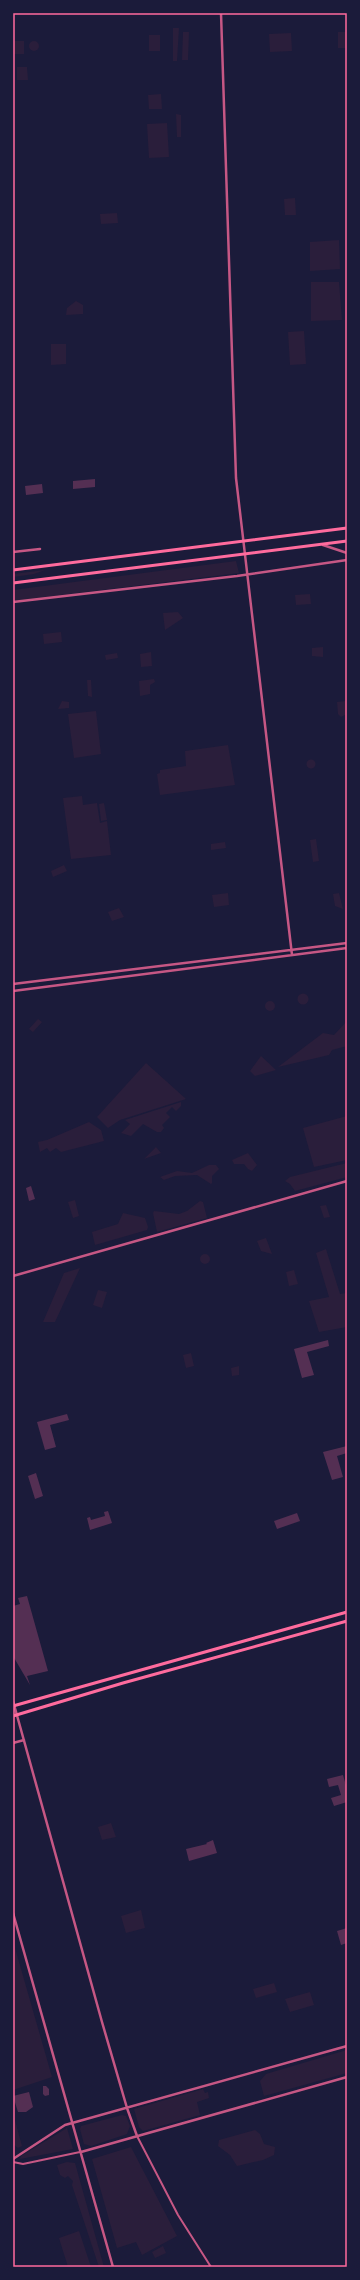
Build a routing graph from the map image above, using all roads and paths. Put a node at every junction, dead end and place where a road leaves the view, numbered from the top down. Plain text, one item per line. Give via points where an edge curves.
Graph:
1 (221, 13) edge
2 (347, 528) edge
3 (347, 541) edge
4 (242, 542) junction
5 (322, 544) junction
6 (40, 549) dead end
7 (13, 552) edge
8 (347, 553) edge
9 (244, 554) junction
10 (347, 560) edge
11 (13, 570) edge
12 (246, 574) junction
13 (13, 583) edge
14 (13, 602) edge
15 (347, 942) edge
16 (347, 948) edge
17 (292, 949) junction
18 (292, 955) junction
19 (13, 984) edge
20 (13, 991) edge
21 (347, 1181) edge
22 (13, 1276) edge
23 (347, 1612) edge
24 (347, 1621) edge
25 (13, 1701) edge
26 (14, 1706) edge
27 (17, 1715) junction
28 (13, 1716) edge
29 (24, 1740) junction
30 (13, 1743) edge
31 (13, 1913) edge
32 (347, 2046) edge
33 (347, 2077) edge
34 (126, 2108) junction
35 (72, 2123) junction
36 (137, 2136) junction
37 (81, 2152) junction
38 (13, 2160) edge
39 (114, 2267) edge
40 (211, 2267) edge

1 - 4 street via 236,478
2 - 4 main road
3 - 5 main road
4 - 9 street
4 - 11 main road
5 - 8 street
5 - 9 main road
6 - 7 street
9 - 12 street
9 - 13 main road
10 - 12 street
12 - 14 street
12 - 17 street
15 - 17 street
16 - 18 street
17 - 18 street
17 - 19 street
18 - 20 street
21 - 22 street
23 - 26 main road
24 - 27 main road
25 - 26 street
26 - 27 street
27 - 28 main road
27 - 29 street
29 - 30 street
29 - 34 street
31 - 35 street
32 - 34 street
33 - 36 street
34 - 35 street
34 - 36 street
35 - 37 street
35 - 38 street via 59,2128
36 - 37 street
36 - 40 street via 178,2215
37 - 38 street via 23,2164
37 - 39 street

